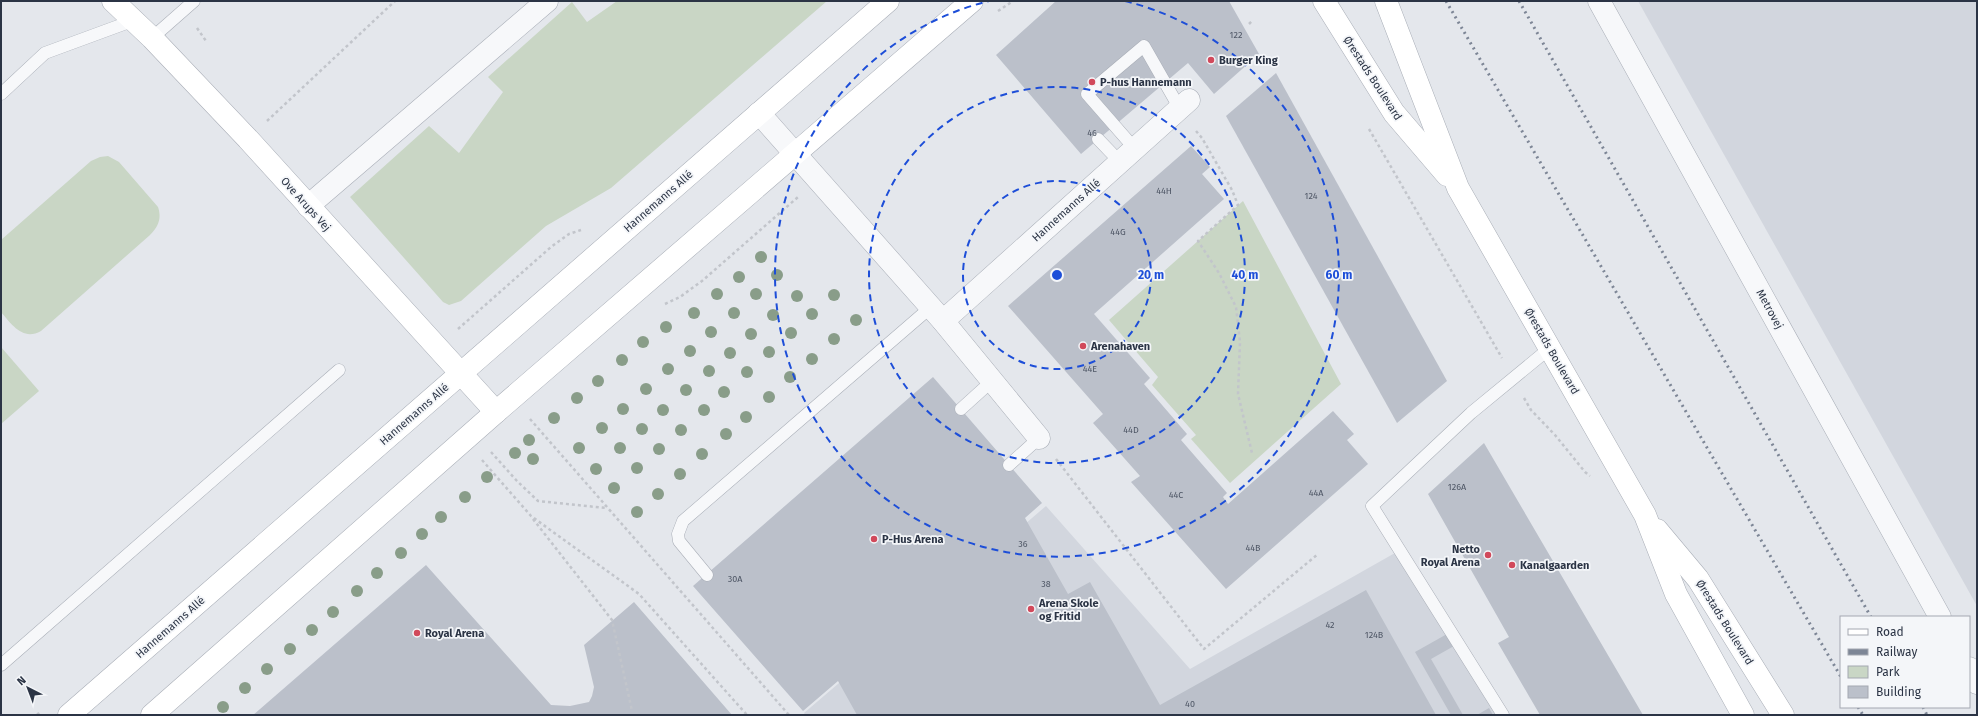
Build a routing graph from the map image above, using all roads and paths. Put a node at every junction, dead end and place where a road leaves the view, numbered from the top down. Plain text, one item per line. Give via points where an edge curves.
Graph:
1 (113, 1) edge
2 (194, 1) edge
3 (394, 1) edge
4 (547, 1) edge
5 (888, 1) edge
6 (972, 1) edge
7 (1324, 1) edge
8 (1386, 1) edge
9 (1599, 1) edge
10 (1253, 20) dead end
11 (132, 21) junction
12 (1249, 24) dead end
13 (152, 38) junction
14 (1, 94) edge
15 (1182, 107) junction
16 (759, 113) junction
17 (1367, 124) dead end
18 (1098, 138) dead end
19 (248, 139) junction
20 (796, 154) junction
21 (1127, 155) junction
22 (1458, 188) junction
23 (308, 206) junction
24 (937, 314) junction
25 (1550, 348) junction
26 (339, 370) dead end
27 (461, 373) junction
28 (1513, 378) junction
29 (993, 380) junction
30 (960, 408) dead end
31 (496, 412) junction
32 (1039, 438) junction
33 (465, 440) junction
34 (1252, 453) dead end
35 (500, 462) dead end
36 (1009, 465) dead end
37 (1591, 476) dead end
38 (606, 508) dead end
39 (1645, 515) junction
40 (531, 516) junction
41 (1318, 554) dead end
42 (707, 574) dead end
43 (1939, 616) edge
44 (1, 666) edge
45 (1970, 670) edge
46 (1977, 683) edge
47 (632, 711) dead end
48 (69, 715) edge
49 (152, 715) edge
50 (747, 715) edge
51 (1503, 715) edge
52 (1744, 715) edge
53 (1783, 715) edge

1 - 11 street, Ove Arups Vej
2 - 13 lane
3 - 19 path
4 - 23 street
5 - 16 street, Hannemanns Allé
6 - 20 street
7 - 22 street, Ørestads Boulevard via 1394,113
8 - 22 street, Ørestads Boulevard
9 - 43 street, Metrovej
10 - 12 path
11 - 13 street, Ove Arups Vej
11 - 14 lane via 45,53
13 - 19 street, Ove Arups Vej
15 - 21 street, Hannemanns Allé
15 - 21 lane via 1144,46 1087,94
15 - 34 path via 1232,190 1238,206 1198,241 1219,273 1236,307 1240,342 1238,394
16 - 20 street
16 - 27 street, Hannemanns Allé
17 - 28 path
18 - 21 lane
19 - 23 street, Ove Arups Vej
20 - 24 street
20 - 31 street
21 - 24 street, Hannemanns Allé
22 - 25 street, Ørestads Boulevard
23 - 27 street, Ove Arups Vej
24 - 29 street
24 - 42 lane, Hannemanns Allé via 683,521 679,528 679,541
25 - 28 lane
25 - 39 street, Ørestads Boulevard
26 - 44 lane
27 - 31 street, Ove Arups Vej
27 - 48 street, Hannemanns Allé
28 - 37 path via 1531,410
28 - 51 lane via 1466,417 1372,506
29 - 30 lane
29 - 32 street
31 - 33 street
32 - 36 lane
32 - 41 path via 1204,649
33 - 40 path
33 - 49 street
35 - 38 path via 538,501
39 - 52 street, Ørestads Boulevard via 1676,594
39 - 53 street, Ørestads Boulevard via 1698,579
40 - 47 path via 612,620
40 - 50 path via 639,594
45 - 46 street

